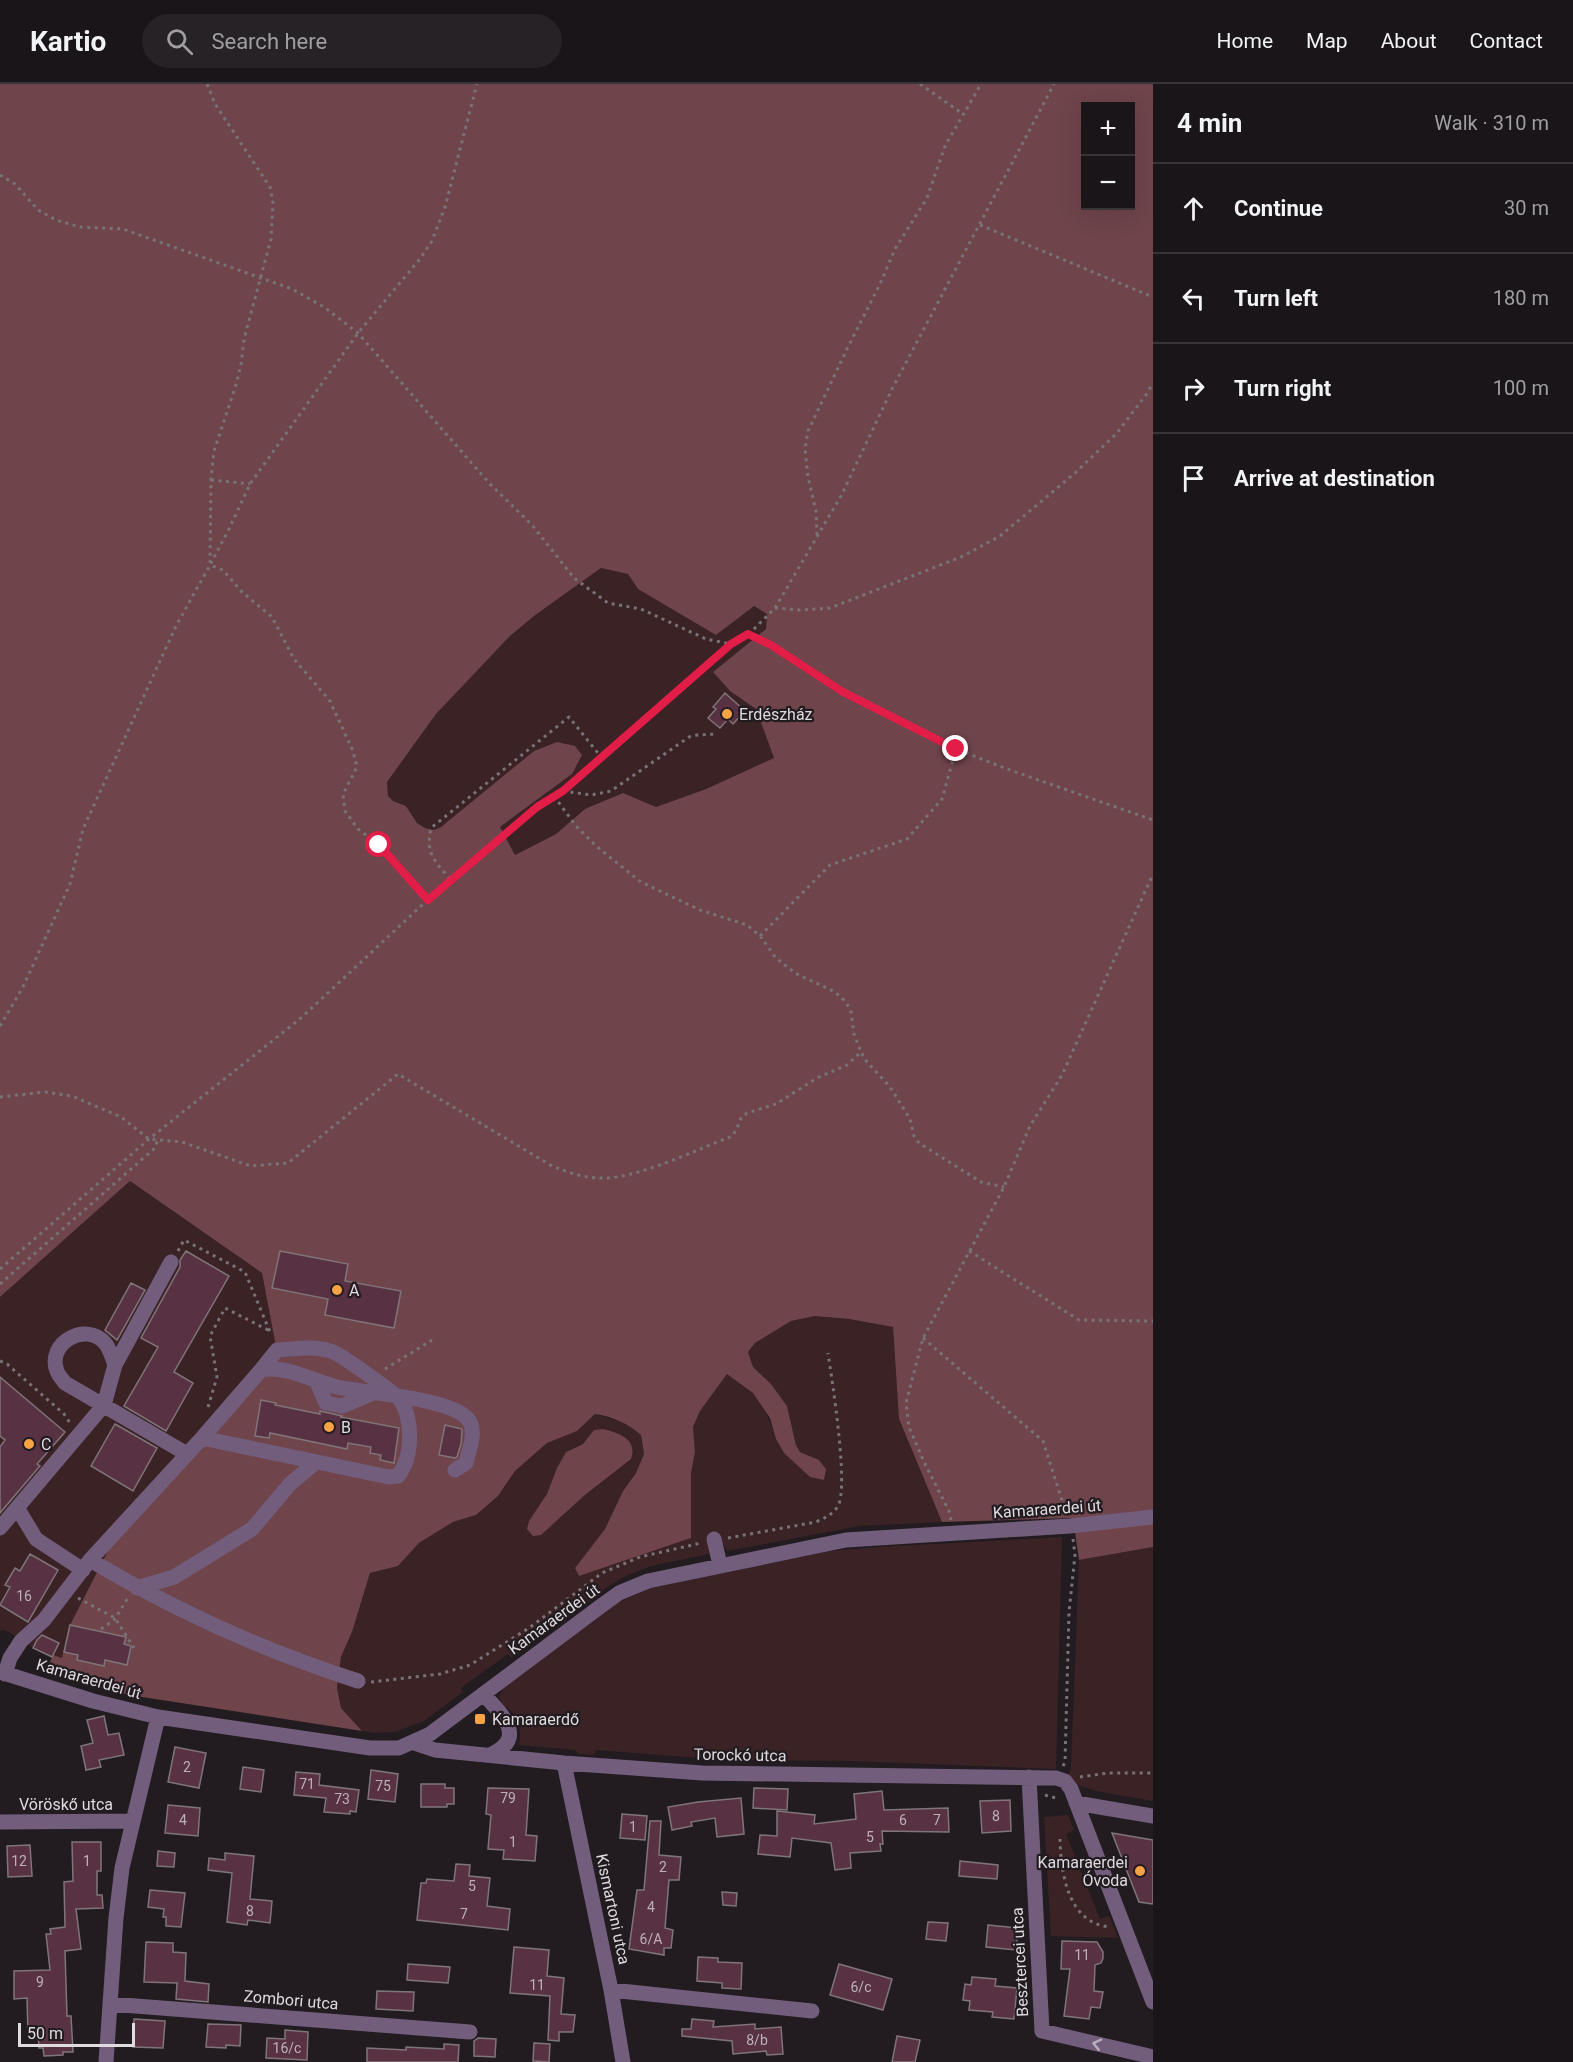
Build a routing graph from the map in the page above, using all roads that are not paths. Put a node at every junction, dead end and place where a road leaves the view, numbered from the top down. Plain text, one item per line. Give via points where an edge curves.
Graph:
1 (171, 1262) road end
2 (115, 1365) junction
3 (261, 1370) junction
4 (400, 1398) junction
5 (104, 1405) junction
6 (204, 1435) junction
7 (187, 1454) junction
8 (316, 1462) junction
9 (455, 1470) dead end
10 (18, 1509) junction
11 (1153, 1517) edge
12 (0, 1528) edge
13 (714, 1539) road end
14 (86, 1565) junction
15 (720, 1565) junction
16 (136, 1587) junction
17 (2, 1673) edge
18 (357, 1681) road end
19 (483, 1694) junction
20 (158, 1717) junction
21 (414, 1743) junction
22 (492, 1754) junction
23 (564, 1763) junction
24 (1030, 1785) junction
25 (1076, 1803) junction
26 (1153, 1816) edge
27 (132, 1821) junction
28 (0, 1822) edge
29 (611, 1990) junction
30 (1153, 2002) edge
31 (110, 2004) junction
32 (812, 2011) dead end
33 (470, 2032) dead end
34 (1153, 2056) edge
35 (106, 2062) edge
36 (623, 2062) edge

1 - 2 street
2 - 5 street
2 - 5 street via 104,1341 80,1334 59,1346 55,1358 65,1383
3 - 4 street via 273,1368 316,1380 326,1403 342,1406 373,1393
3 - 4 street via 277,1350 315,1348 334,1352
3 - 6 street
4 - 8 street via 408,1416 409,1450 405,1468 398,1476
4 - 9 street via 450,1408 466,1417 473,1434 466,1463
5 - 7 street
5 - 10 street
6 - 7 street
6 - 8 street
7 - 14 street
8 - 16 street via 290,1484 252,1529 174,1577
10 - 12 street
10 - 14 street via 36,1539
11 - 15 street, Kamaraerdei út via 846,1540
13 - 15 street
14 - 16 street
14 - 17 street via 44,1620 21,1641
15 - 19 street, Kamaraerdei út via 648,1581 619,1593
16 - 18 street via 270,1650
17 - 20 street, Kamaraerdei út
19 - 21 street, Kamaraerdei út
19 - 22 street via 507,1720 509,1733 506,1744
20 - 21 street, Kamaraerdei út via 370,1748 399,1748
20 - 27 street
21 - 22 street, Torockó utca via 435,1750
22 - 23 street, Torockó utca
23 - 24 street, Torockó utca via 702,1773
23 - 29 street, Kismartoni utca
24 - 25 street, Torockó utca via 1061,1780 1071,1789
34 -> 24 street, Besztercei utca via 1042,2031
25 - 26 street
25 - 30 street
27 - 28 street, Vöröskő utca
27 - 31 street via 116,1912
29 - 32 street
29 - 36 street, Kismartoni utca
31 - 33 street, Zombori utca
31 - 35 street

